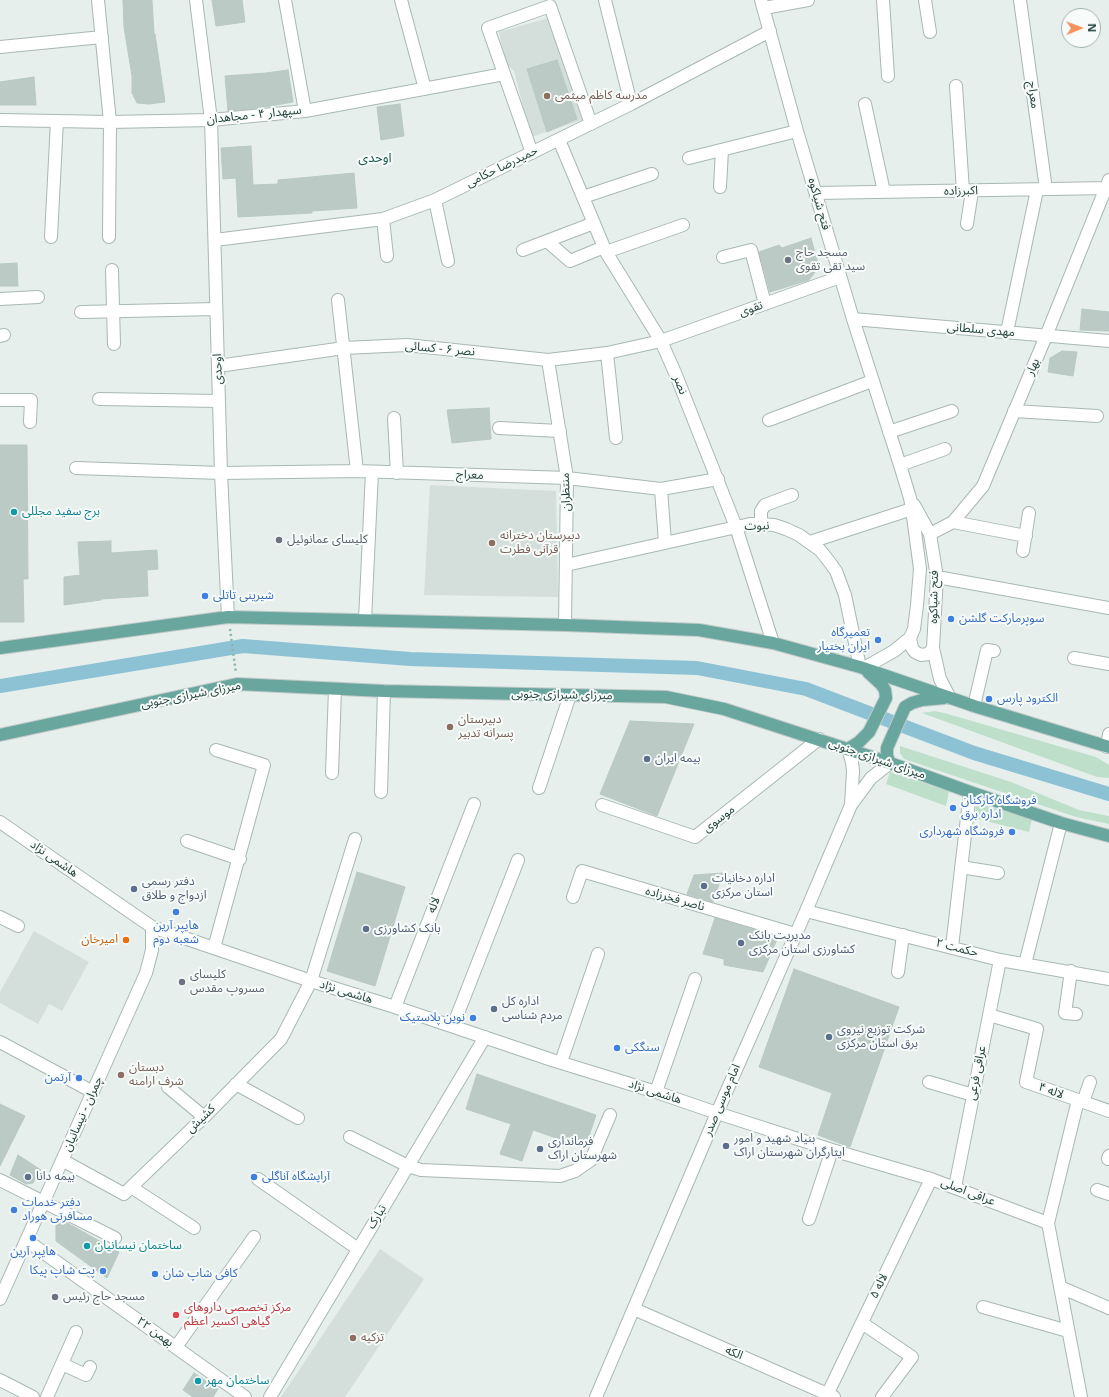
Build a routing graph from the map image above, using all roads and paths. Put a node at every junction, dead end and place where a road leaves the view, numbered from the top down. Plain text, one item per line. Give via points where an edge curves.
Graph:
1 (98, 0) edge
2 (196, 0) edge
3 (285, 0) edge
4 (402, 0) edge
5 (606, 0) edge
6 (808, 0) edge
7 (883, 0) edge
8 (925, 0) edge
9 (1020, 0) edge
10 (762, 4) edge
11 (533, 6) edge
12 (770, 31) junction
13 (930, 32) dead end
14 (102, 37) junction
15 (0, 47) edge
16 (504, 74) junction
17 (888, 76) dead end
18 (956, 86) dead end
19 (425, 89) junction
20 (632, 104) junction
21 (866, 104) dead end
22 (305, 111) junction
23 (0, 120) edge
24 (211, 120) junction
25 (57, 121) junction
26 (110, 122) junction
27 (591, 124) junction
28 (797, 130) junction
29 (559, 140) junction
30 (722, 150) junction
31 (532, 153) junction
32 (689, 158) dead end
33 (652, 174) dead end
34 (1108, 186) edge
35 (720, 187) dead end
36 (1041, 190) junction
37 (967, 191) junction
38 (884, 192) junction
39 (816, 193) junction
40 (583, 197) junction
41 (435, 200) junction
42 (383, 219) junction
43 (594, 223) junction
44 (967, 224) dead end
45 (683, 226) dead end
46 (51, 237) dead end
47 (109, 237) dead end
48 (215, 240) junction
49 (547, 241) junction
50 (605, 249) junction
51 (523, 250) dead end
52 (387, 256) dead end
53 (723, 257) dead end
54 (448, 261) dead end
55 (112, 270) dead end
56 (840, 277) junction
57 (38, 297) dead end
58 (0, 299) edge
59 (338, 300) dead end
60 (765, 304) junction
61 (216, 309) junction
62 (113, 311) junction
63 (81, 312) dead end
64 (853, 319) junction
65 (1007, 332) junction
66 (1046, 336) junction
67 (661, 341) junction
68 (1109, 342) edge
69 (114, 344) dead end
70 (344, 348) junction
71 (607, 353) junction
72 (548, 360) junction
73 (218, 366) junction
74 (872, 381) junction
75 (99, 399) dead end
76 (0, 400) edge
77 (219, 401) junction
78 (952, 411) dead end
79 (1014, 411) junction
80 (1096, 416) dead end
81 (394, 418) dead end
82 (769, 420) dead end
83 (30, 422) dead end
84 (499, 428) dead end
85 (560, 431) junction
86 (889, 432) junction
87 (616, 438) dead end
88 (945, 449) dead end
89 (900, 465) junction
90 (76, 468) dead end
91 (357, 471) junction
92 (372, 472) junction
93 (221, 473) junction
94 (397, 473) junction
95 (567, 478) junction
96 (718, 480) junction
97 (661, 489) junction
98 (792, 495) dead end
99 (911, 504) junction
100 (1029, 513) dead end
101 (953, 522) junction
102 (761, 524) junction
103 (736, 527) junction
104 (930, 534) junction
105 (1026, 536) junction
106 (810, 542) junction
107 (665, 543) junction
108 (1023, 551) dead end
109 (566, 565) junction
110 (937, 576) junction
111 (1109, 608) edge
112 (228, 617) junction
113 (365, 620) junction
114 (565, 625) junction
115 (231, 636) dead end
116 (910, 638) junction
117 (772, 643) junction
118 (0, 648) edge
119 (933, 648) junction
120 (994, 651) dead end
121 (1074, 658) dead end
122 (1109, 664) edge
123 (862, 668) junction
124 (235, 669) dead end
125 (334, 689) junction
126 (384, 691) junction
127 (570, 695) junction
128 (950, 698) junction
129 (974, 706) junction
130 (1109, 734) edge
131 (1, 736) edge
132 (819, 739) junction
133 (1108, 747) edge
134 (848, 749) junction
135 (216, 750) dead end
136 (890, 763) junction
137 (332, 773) dead end
138 (539, 788) dead end
139 (381, 792) dead end
140 (970, 792) junction
141 (474, 804) dead end
142 (602, 805) dead end
143 (851, 805) junction
144 (0, 822) edge
145 (1061, 822) junction
146 (1109, 837) edge
147 (355, 839) dead end
148 (187, 841) dead end
149 (240, 859) junction
150 (518, 860) dead end
151 (961, 867) junction
152 (998, 873) dead end
153 (573, 897) dead end
154 (806, 911) junction
155 (0, 916) edge
156 (18, 926) dead end
157 (152, 926) junction
158 (795, 934) junction
159 (903, 935) junction
160 (952, 946) junction
161 (214, 948) junction
162 (598, 954) dead end
163 (1000, 960) junction
164 (1025, 964) junction
165 (1070, 971) junction
166 (898, 972) dead end
167 (1109, 978) edge
168 (695, 979) dead end
169 (312, 981) junction
170 (395, 1007) junction
171 (1076, 1014) dead end
172 (989, 1015) junction
173 (453, 1026) junction
174 (485, 1037) junction
175 (0, 1042) edge
176 (561, 1062) junction
177 (929, 1082) dead end
178 (1090, 1082) dead end
179 (236, 1084) junction
180 (168, 1087) dead end
181 (93, 1092) junction
182 (656, 1092) junction
183 (973, 1095) junction
184 (1080, 1101) junction
185 (1109, 1111) edge
186 (717, 1113) junction
187 (610, 1116) dead end
188 (204, 1117) junction
189 (298, 1118) dead end
190 (350, 1137) dead end
191 (832, 1150) junction
192 (62, 1160) junction
193 (408, 1166) junction
194 (258, 1179) dead end
195 (931, 1179) junction
196 (0, 1180) edge
197 (131, 1187) junction
198 (955, 1187) junction
199 (1097, 1190) dead end
200 (1109, 1194) edge
201 (43, 1203) junction
202 (809, 1219) dead end
203 (1048, 1223) junction
204 (194, 1228) dead end
205 (254, 1237) dead end
206 (115, 1238) dead end
207 (26, 1240) junction
208 (358, 1249) junction
209 (1060, 1287) junction
210 (0, 1299) edge
211 (983, 1307) dead end
212 (1109, 1308) edge
213 (634, 1309) junction
214 (862, 1323) junction
215 (1068, 1331) junction
216 (76, 1332) dead end
217 (176, 1348) junction
218 (62, 1364) junction
219 (90, 1367) dead end
220 (0, 1380) edge
221 (832, 1395) edge
222 (33, 1397) edge
223 (47, 1397) edge
224 (245, 1397) edge
225 (270, 1397) edge
226 (596, 1397) edge
227 (882, 1397) edge
228 (1081, 1397) edge

1 - 14 street
2 - 24 street, اوحدی
3 - 22 street
4 - 19 street
5 - 20 street
6 - 10 street
7 - 17 street
8 - 13 street
9 - 36 street, معراج
10 - 12 street, فتح شیاکوه
11 - 16 street via 488,28
11 - 27 street via 550,6
12 - 20 street, حمیدرضا حکامی
12 - 28 street, فتح شیاکوه
14 - 15 street
14 - 26 street
16 - 19 street, سپهدار ۴ - مجاهدان
16 - 31 street
18 - 37 street
19 - 22 street, سپهدار ۴ - مجاهدان
20 - 27 street, حمیدرضا حکامی
21 - 38 street
22 - 24 street, سپهدار ۴ - مجاهدان
23 - 25 street, سپهدار ۴ - مجاهدان
24 - 26 street, سپهدار ۴ - مجاهدان
24 - 48 street, اوحدی
25 - 26 street, سپهدار ۴ - مجاهدان
25 - 46 street
26 - 47 street
27 - 29 street, حمیدرضا حکامی
28 - 30 street
28 - 39 street, فتح شیاکوه
29 - 31 street, حمیدرضا حکامی
29 - 40 street, نصر
30 - 32 street
30 - 35 street
31 - 41 street, حمیدرضا حکامی
33 - 40 street
34 - 36 street, اکبرزاده
34 - 66 street, بهار
36 - 37 street, اکبرزاده
36 - 65 street, معراج
37 - 38 street, اکبرزاده
37 - 44 street
38 - 39 street, اکبرزاده
39 - 56 street, فتح شیاکوه
40 - 43 street, نصر
41 - 42 street, حمیدرضا حکامی
41 - 54 street
42 - 48 street, حمیدرضا حکامی
42 - 52 street
43 - 49 street
43 - 50 street, نصر
45 - 50 street
48 - 61 street, اوحدی
49 - 50 street via 570,261
49 - 51 street
50 - 67 street, نصر
53 - 60 street via 751,250
55 - 62 street
56 - 60 street, تقوی
56 - 64 street, فتح شیاکوه
57 - 58 street
59 - 70 street
60 - 67 street, تقوی
61 - 62 street
61 - 73 street, اوحدی
62 - 63 street
62 - 69 street
64 - 65 street, مهدی سلطانی
64 - 74 street, فتح شیاکوه
65 - 66 street, مهدی سلطانی
66 - 68 street, مهدی سلطانی
66 - 79 street, بهار
67 - 71 street, نصر ۶ - کسائی
67 - 96 street, نصر
70 - 72 street, نصر ۶ - کسائی via 407,345
70 - 73 street, نصر ۶ - کسائی
70 - 91 street
71 - 72 street, نصر ۶ - کسائی
71 - 87 street
72 - 85 street, منتظران
73 - 77 street, اوحدی
74 - 82 street
74 - 86 street, فتح شیاکوه
75 - 77 street
76 - 83 street via 30,400
77 - 93 street, اوحدی
78 - 86 street
79 - 80 street
79 - 101 street, بهار via 983,486
81 - 94 street
84 - 85 street
85 - 95 street, منتظران
86 - 89 street, فتح شیاکوه
88 - 89 street
89 - 99 street, فتح شیاکوه
90 - 93 street, معراج
91 - 92 street, معراج
91 - 93 street, معراج
92 - 94 street, معراج
92 - 113 street
93 - 112 street, اوحدی
94 - 95 street, معراج
95 - 97 street, معراج
95 - 109 street, منتظران
96 - 97 street, معراج
96 - 103 street, نصر
97 - 107 street
98 - 102 street via 765,505 761,511
99 - 104 street, فتح شیاکوه
99 - 106 street
99 - 116 street, فتح شیاکوه via 920,568 918,605
100 - 105 street
101 - 104 street, بهار
101 - 105 street
102 - 103 street, نبوت
102 - 106 street, نبوت via 786,529
103 - 107 street, نبوت
103 - 117 street, نصر
104 - 110 street, فتح شیاکوه
105 - 108 street
106 - 123 street, نبوت via 828,560 842,583
107 - 109 street, نبوت
109 - 114 street, منتظران
110 - 111 street
110 - 119 street, فتح شیاکوه
112 - 113 main road
112 - 118 main road
113 - 114 main road
114 - 117 main road via 699,630
115 - 124 path
116 - 119 street via 912,648 921,655 928,654
116 - 123 street via 894,651
117 - 123 main road
119 - 128 street, فتح شیاکوه via 940,679
120 - 129 street via 987,650
121 - 122 street
123 - 128 main road
123 - 134 main road via 881,684 886,698 869,732
125 - 126 main road, میرزای شیرازی جنوبی
125 - 131 main road, میرزای شیرازی جنوبی via 237,684
125 - 137 street
126 - 127 main road, میرزای شیرازی جنوبی
126 - 139 street
127 - 132 main road, میرزای شیرازی جنوبی via 666,697 724,709
127 - 138 street
128 - 129 main road
128 - 136 main road via 922,700 905,707 887,748
129 - 133 main road
130 - 133 street
132 - 134 main road, میرزای شیرازی جنوبی
132 - 142 street, موسوی via 696,837
134 - 136 main road, میرزای شیرازی جنوبی
134 - 143 street, امام موسی صدر via 853,771
135 - 149 street via 264,764
136 - 140 main road, میرزای شیرازی جنوبی
136 - 143 street, امام موسی صدر via 871,778
140 - 145 main road, میرزای شیرازی جنوبی
140 - 151 street
141 - 170 street, لاله
143 - 154 street, امام موسی صدر
144 - 157 street, هاشمی نژاد
145 - 146 main road, میرزای شیرازی جنوبی
145 - 164 street
147 - 169 street, کشیش
148 - 149 street
149 - 161 street
150 - 173 street
151 - 152 street
151 - 160 street
153 - 158 street, ناصر فخرزاده via 582,871
154 - 158 street, امام موسی صدر
154 - 159 street, حکمت ۲
155 - 156 street
157 - 161 street, هاشمی نژاد
157 - 181 street, چمران - نیسانیان via 152,950 146,973
158 - 186 street, امام موسی صدر
159 - 160 street, حکمت ۲
159 - 166 street
160 - 163 street, حکمت ۲
161 - 169 street, هاشمی نژاد
162 - 176 street
163 - 164 street, حکمت ۲
163 - 172 street, عراقی فرعی
164 - 165 street, حکمت ۲
165 - 167 street, حکمت ۲
165 - 171 street via 1065,1013
168 - 182 street
169 - 170 street, هاشمی نژاد
169 - 179 street, کشیش via 281,1039
170 - 173 street, هاشمی نژاد
172 - 183 street, عراقی فرعی
172 - 184 street, لاله ۴ via 1037,1029 1026,1082
173 - 174 street, هاشمی نژاد
174 - 176 street, هاشمی نژاد
174 - 193 street, تبارک
175 - 181 street
176 - 182 street, هاشمی نژاد
177 - 183 street
178 - 184 street
179 - 188 street, کشیش
179 - 189 street
180 - 188 street
181 - 192 street, چمران - نیسانیان
182 - 186 street, هاشمی نژاد
183 - 198 street, عراقی فرعی
184 - 185 street
184 - 203 street, لاله ۴
186 - 191 street, عراقی اصلی
186 - 213 street, امام موسی صدر
187 - 193 street via 591,1160 575,1171 560,1176 421,1170
188 - 197 street, کشیش
190 - 193 street
191 - 195 street, عراقی اصلی
191 - 202 street
192 - 197 street via 124,1194
192 - 201 street, چمران - نیسانیان
193 - 208 street, تبارک
194 - 208 street
195 - 198 street, عراقی اصلی
195 - 214 street, لاله ۵
196 - 201 street
197 - 204 street
198 - 203 street, عراقی اصلی
199 - 200 street
201 - 206 street
201 - 207 street, چمران - نیسانیان
203 - 209 street
205 - 217 street
207 - 210 street, چمران - نیسانیان
207 - 217 street, ۲۲ بهمن
208 - 225 street, تبارک
209 - 212 street
209 - 215 street
211 - 215 street
213 - 221 street, الکه
213 - 226 street, امام موسی صدر
214 - 221 street, لاله ۵
214 - 227 street via 912,1356
215 - 228 street
216 - 218 street
217 - 224 street, ۲۲ بهمن
218 - 219 street via 86,1375
218 - 223 street
220 - 222 street

